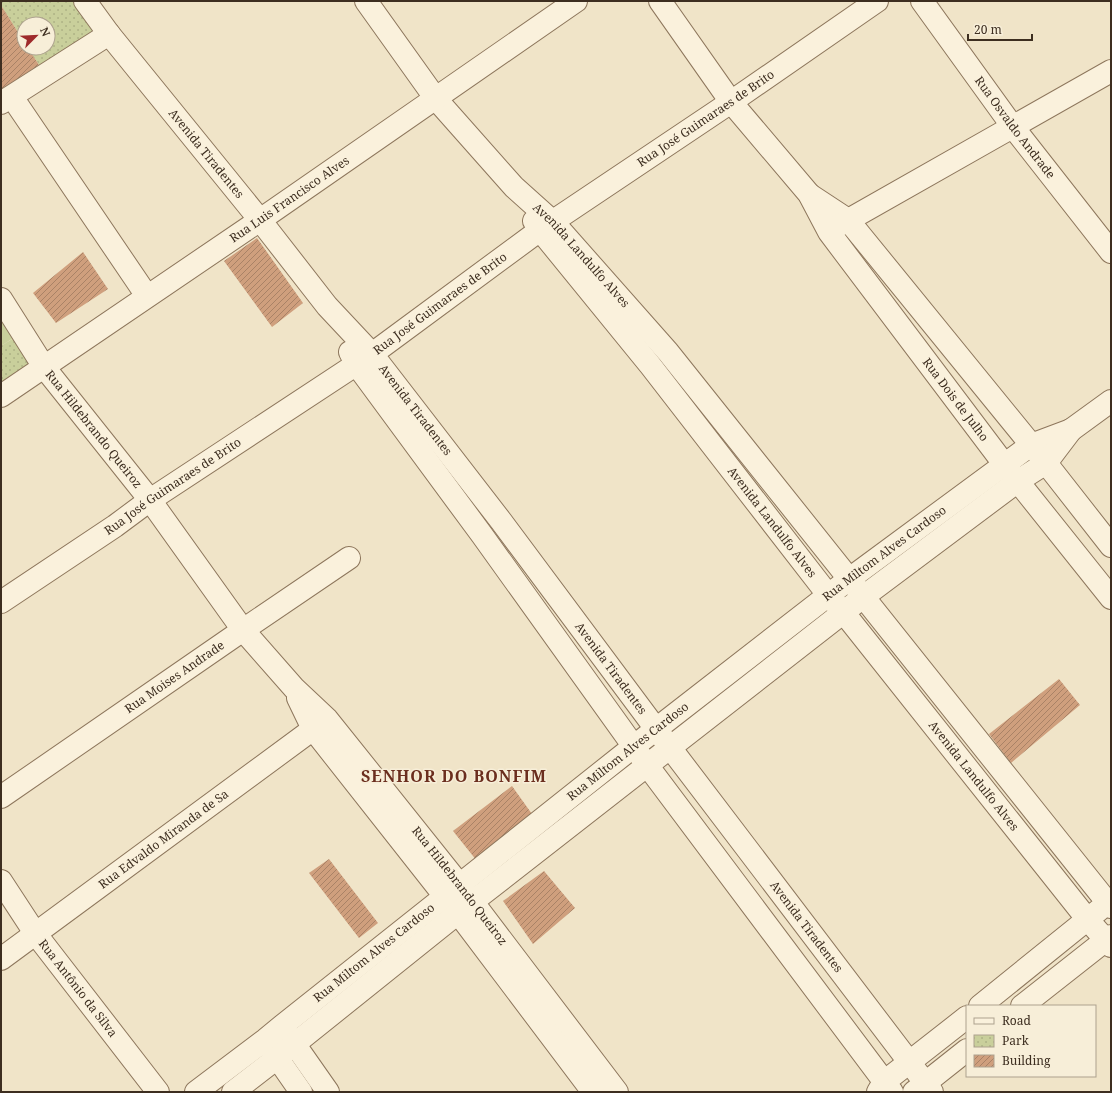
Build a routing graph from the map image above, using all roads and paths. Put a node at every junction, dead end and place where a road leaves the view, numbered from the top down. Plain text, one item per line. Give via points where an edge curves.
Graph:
1 (86, 1) edge
2 (366, 1) edge
3 (576, 1) edge
4 (660, 1) edge
5 (877, 1) edge
6 (922, 1) edge
7 (109, 34) junction
8 (1111, 71) edge
9 (436, 99) junction
10 (6, 100) edge
11 (731, 102) junction
12 (1013, 127) junction
13 (809, 194) junction
14 (260, 220) junction
15 (848, 220) junction
16 (546, 226) junction
17 (828, 232) junction
18 (1111, 252) edge
19 (147, 296) junction
20 (1, 299) edge
21 (668, 352) junction
22 (364, 359) junction
23 (650, 365) junction
24 (44, 367) junction
25 (1, 396) edge
26 (1111, 401) edge
27 (1071, 430) junction
28 (1031, 445) junction
29 (1046, 463) junction
30 (1004, 464) junction
31 (1018, 481) junction
32 (150, 500) junction
33 (501, 521) junction
34 (482, 535) junction
35 (1111, 546) edge
36 (349, 558) dead end
37 (848, 580) junction
38 (829, 596) junction
39 (863, 597) junction
40 (1111, 598) edge
41 (1, 602) edge
42 (844, 613) junction
43 (243, 630) junction
44 (320, 724) junction
45 (656, 729) junction
46 (633, 747) junction
47 (670, 748) junction
48 (646, 765) junction
49 (1, 797) edge
50 (1, 881) edge
51 (459, 899) junction
52 (1110, 904) edge
53 (1088, 920) junction
54 (35, 933) junction
55 (1110, 941) edge
56 (1, 959) edge
57 (539, 1005) junction
58 (981, 1005) edge
59 (1023, 1005) edge
60 (966, 1018) edge
61 (282, 1026) junction
62 (265, 1040) junction
63 (294, 1045) junction
64 (966, 1051) edge
65 (277, 1058) junction
66 (910, 1062) junction
67 (885, 1089) edge
68 (924, 1089) edge
69 (158, 1092) edge
70 (196, 1092) edge
71 (233, 1092) edge
72 (301, 1092) edge
73 (328, 1092) edge
74 (593, 1092) edge
75 (617, 1092) edge

1 - 7 street, Avenida Tiradentes
2 - 9 street, Avenida Landulfo Alves
3 - 9 street, Rua Luis Francisco Alves
4 - 11 street, Rua Dois de Julho
5 - 11 street, Rua José Guimaraes de Brito
6 - 12 street, Rua Osvaldo Andrade
7 - 10 street
7 - 14 street, Avenida Tiradentes
8 - 12 street
9 - 14 street, Rua Luis Francisco Alves
9 - 16 street, Avenida Landulfo Alves
10 - 19 street
11 - 13 street, Rua Dois de Julho
11 - 16 street, Rua José Guimaraes de Brito
12 - 15 street
12 - 18 street, Rua Osvaldo Andrade
13 - 15 street, Rua Dois de Julho
13 - 17 street, Rua Dois de Julho
14 - 19 street, Rua Luis Francisco Alves
14 - 22 street, Avenida Tiradentes via 327,306
15 - 17 street
15 - 28 street, Rua Dois de Julho
16 - 21 street, Avenida Landulfo Alves
16 - 22 street, Rua José Guimaraes de Brito
16 - 23 street, Avenida Landulfo Alves
17 - 30 street, Rua Dois de Julho
19 - 24 street, Rua Luis Francisco Alves
20 - 24 street, Rua Hildebrando Queiroz
21 - 23 street
21 - 37 street, Avenida Landulfo Alves
22 - 32 street, Rua José Guimaraes de Brito
22 - 33 street, Avenida Tiradentes
22 - 34 street, Avenida Tiradentes
23 - 38 street, Avenida Landulfo Alves
24 - 25 street, Rua Luis Francisco Alves
24 - 32 street, Rua Hildebrando Queiroz
26 - 27 street, Rua Miltom Alves Cardoso
27 - 28 street, Rua Miltom Alves Cardoso
27 - 29 street, Rua Miltom Alves Cardoso
28 - 29 street, Rua Dois de Julho
28 - 30 street, Rua Miltom Alves Cardoso
29 - 31 street, Rua Miltom Alves Cardoso
29 - 35 street, Rua Dois de Julho
30 - 31 street, Rua Dois de Julho
30 - 37 street, Rua Miltom Alves Cardoso
31 - 39 street, Rua Miltom Alves Cardoso
31 - 40 street, Rua Dois de Julho
32 - 41 street, Rua José Guimaraes de Brito
32 - 43 street, Rua Hildebrando Queiroz
33 - 34 street
33 - 45 street, Avenida Tiradentes
34 - 46 street, Avenida Tiradentes
36 - 43 street, Rua Moises Andrade
37 - 38 street, Rua Miltom Alves Cardoso
37 - 39 street, Avenida Landulfo Alves
38 - 42 street, Avenida Landulfo Alves
38 - 45 street, Rua Miltom Alves Cardoso
39 - 42 street, Rua Miltom Alves Cardoso
39 - 52 street, Avenida Landulfo Alves
42 - 47 street, Rua Miltom Alves Cardoso
42 - 53 street, Avenida Landulfo Alves
43 - 44 street, Rua Hildebrando Queiroz via 294,688
43 - 49 street, Rua Moises Andrade
44 - 51 street, Rua Hildebrando Queiroz
44 - 54 street, Rua Edvaldo Miranda de Sa
45 - 46 street, Rua Miltom Alves Cardoso
45 - 47 street, Avenida Tiradentes
46 - 48 street, Avenida Tiradentes
46 - 51 street, Rua Miltom Alves Cardoso
47 - 48 street, Rua Miltom Alves Cardoso
47 - 66 street, Avenida Tiradentes
48 - 51 street, Rua Miltom Alves Cardoso
48 - 67 street, Avenida Tiradentes
50 - 54 street, Rua Antônio da Silva
51 - 57 street, Rua Hildebrando Queiroz
51 - 61 street, Rua Miltom Alves Cardoso
51 - 63 street, Rua Miltom Alves Cardoso
52 - 53 street
53 - 55 street, Avenida Landulfo Alves
53 - 58 street
54 - 56 street, Rua Edvaldo Miranda de Sa
54 - 69 street, Rua Antônio da Silva
55 - 59 street
57 - 74 street, Rua Hildebrando Queiroz
57 - 75 street, Rua Hildebrando Queiroz
60 - 66 street
61 - 62 street, Rua Miltom Alves Cardoso
61 - 63 street
62 - 65 street
62 - 70 street, Rua Miltom Alves Cardoso
63 - 65 street, Rua Miltom Alves Cardoso
63 - 73 street
64 - 68 street
65 - 71 street, Rua Miltom Alves Cardoso
65 - 72 street
66 - 67 street
66 - 68 street, Avenida Tiradentes

